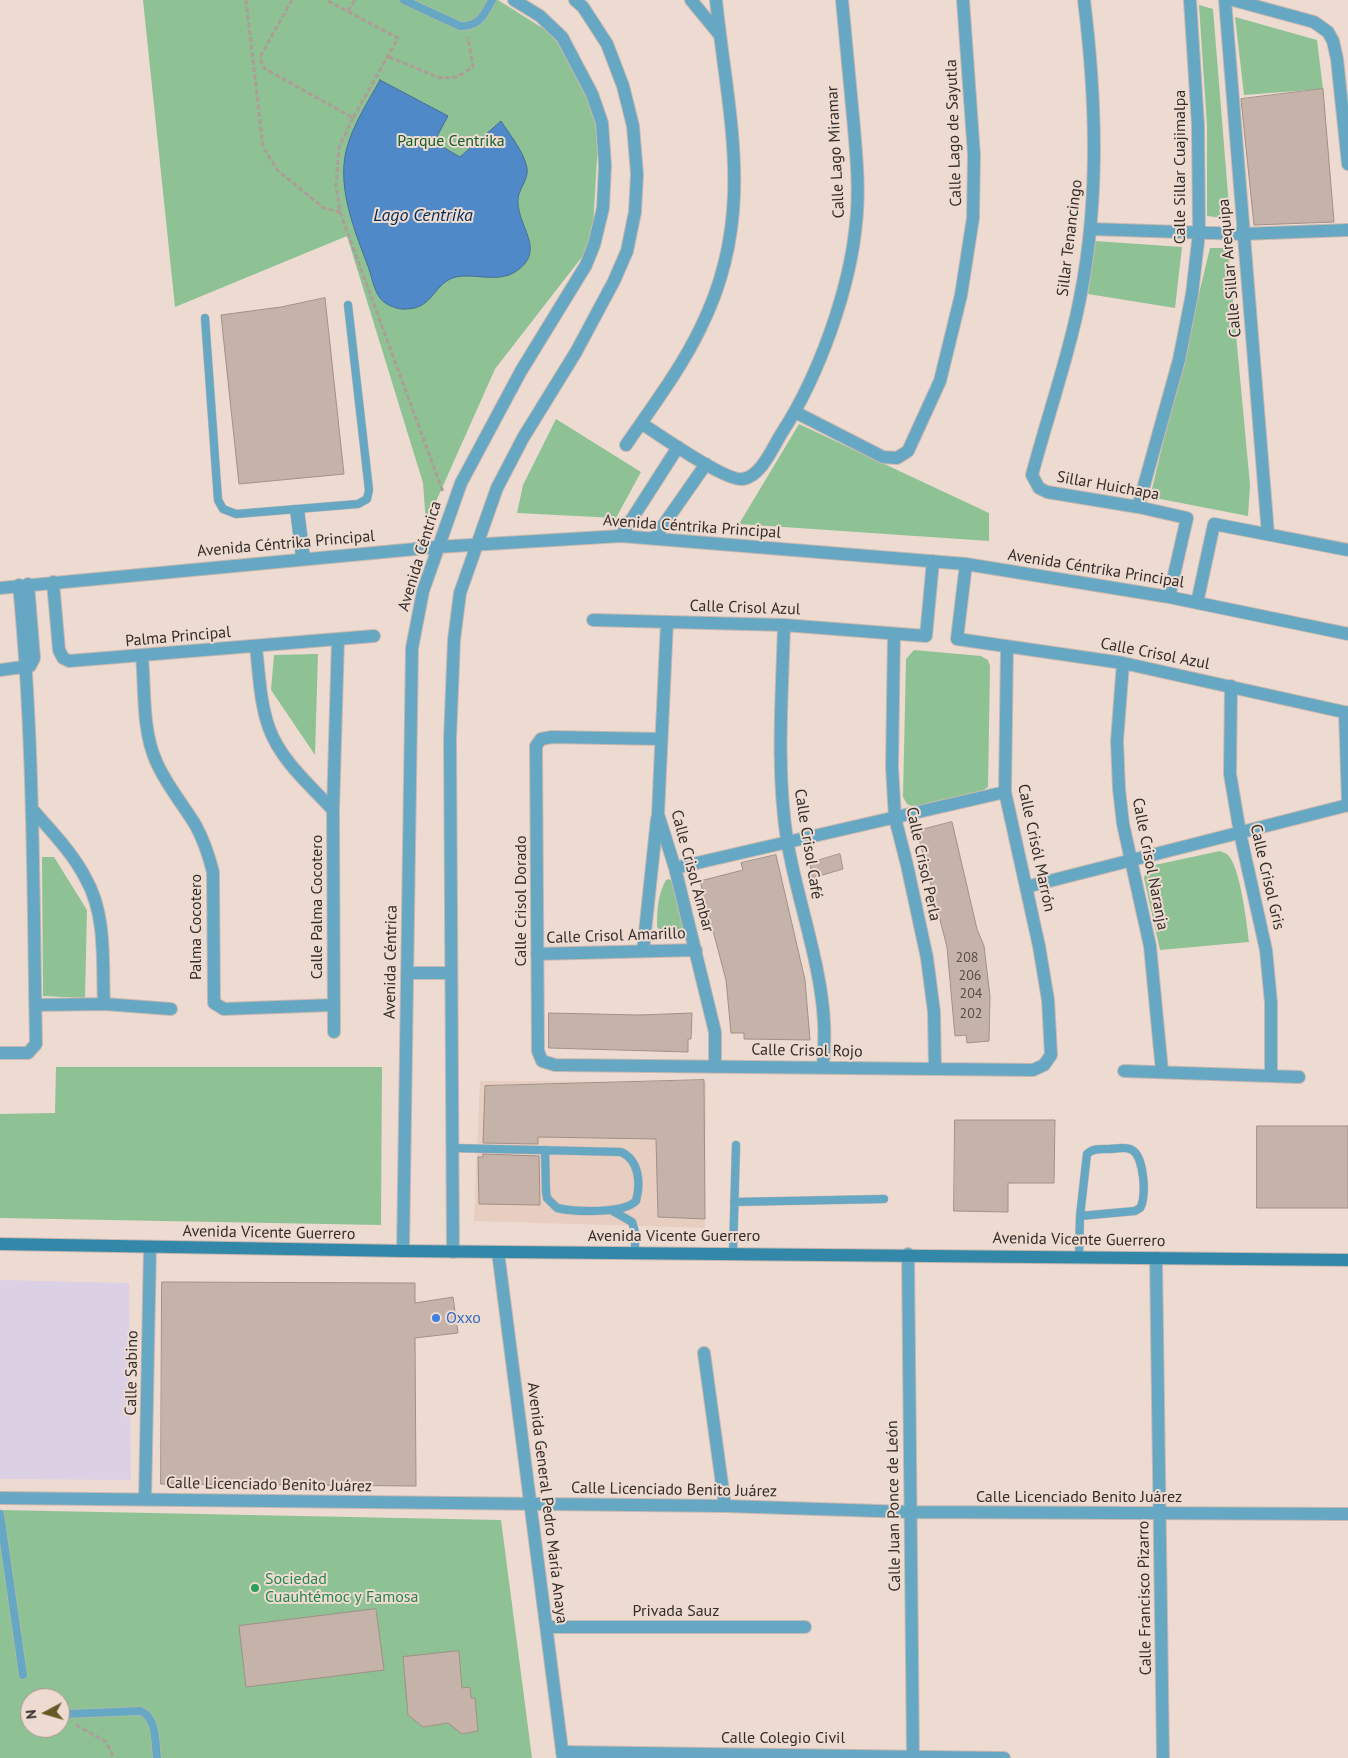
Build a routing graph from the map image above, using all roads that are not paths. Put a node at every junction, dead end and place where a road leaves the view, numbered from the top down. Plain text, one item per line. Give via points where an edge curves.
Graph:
1 (404, 0) edge
2 (492, 0) edge
3 (514, 0) edge
4 (575, 0) edge
5 (691, 0) edge
6 (716, 0) edge
7 (842, 0) edge
8 (963, 0) edge
9 (1084, 0) edge
10 (1190, 0) edge
11 (1225, 0) edge
12 (1234, 0) edge
13 (719, 34) junction
14 (1348, 164) edge
15 (1090, 229) junction
16 (1348, 230) edge
17 (1199, 233) junction
18 (1243, 234) junction
19 (348, 305) dead end
20 (205, 318) dead end
21 (796, 412) junction
22 (641, 423) junction
23 (626, 445) dead end
24 (678, 447) junction
25 (706, 464) junction
26 (1032, 475) joint
27 (1138, 507) junction
28 (297, 509) junction
29 (1268, 534) junction
30 (621, 536) junction
31 (655, 537) junction
32 (476, 544) junction
33 (437, 547) junction
34 (1348, 550) edge
35 (303, 558) junction
36 (933, 561) junction
37 (966, 564) junction
38 (53, 582) junction
39 (24, 585) junction
40 (0, 588) edge
41 (1169, 597) junction
42 (1197, 603) junction
43 (593, 620) dead end
44 (667, 622) junction
45 (784, 625) junction
46 (894, 634) junction
47 (1348, 634) edge
48 (374, 636) dead end
49 (338, 639) junction
50 (1007, 646) junction
51 (256, 647) junction
52 (142, 656) junction
53 (1123, 663) junction
54 (26, 667) junction
55 (0, 670) edge
56 (1231, 686) junction
57 (1346, 713) edge
58 (661, 739) junction
59 (1005, 792) junction
60 (1348, 804) edge
61 (32, 809) junction
62 (333, 810) junction
63 (658, 814) junction
64 (895, 818) junction
65 (1240, 833) junction
66 (788, 842) junction
67 (1131, 859) junction
68 (675, 868) junction
69 (1026, 887) junction
70 (696, 950) junction
71 (643, 951) junction
72 (537, 954) junction
73 (407, 973) junction
74 (450, 973) junction
75 (104, 1004) junction
76 (35, 1005) junction
77 (333, 1005) junction
78 (171, 1009) dead end
79 (334, 1032) dead end
80 (0, 1054) edge
81 (1051, 1055) joint
82 (555, 1065) joint
83 (716, 1067) junction
84 (823, 1067) junction
85 (935, 1069) junction
86 (1124, 1071) dead end
87 (1162, 1072) junction
88 (1271, 1076) junction
89 (1299, 1077) dead end
90 (736, 1145) dead end
91 (452, 1148) junction
92 (545, 1150) junction
93 (884, 1199) dead end
94 (734, 1202) junction
95 (611, 1210) junction
96 (1080, 1216) junction
97 (0, 1244) edge
98 (150, 1247) junction
99 (403, 1251) junction
100 (453, 1252) junction
101 (498, 1252) junction
102 (636, 1252) junction
103 (732, 1253) junction
104 (908, 1254) junction
105 (1079, 1257) junction
106 (1156, 1258) junction
107 (1348, 1260) edge
108 (704, 1353) dead end
109 (0, 1498) edge
110 (145, 1500) junction
111 (531, 1505) junction
112 (725, 1506) junction
113 (910, 1512) junction
114 (1160, 1513) junction
115 (0, 1514) edge
116 (1348, 1514) edge
117 (547, 1627) junction
118 (805, 1627) dead end
119 (23, 1676) dead end
120 (70, 1714) edge
121 (563, 1755) edge
122 (913, 1757) edge
123 (158, 1758) edge
124 (1004, 1758) edge
125 (1163, 1758) edge

1 - 2 lane via 466,27 481,20
3 - 33 street, Avenida Céntrica via 540,16 562,37 592,94 602,123 605,165 603,208 586,265 521,371 461,483
4 - 32 street via 607,44 623,86 633,126 637,174 635,212 627,251 614,281 576,352 518,446 497,488
5 - 13 street
6 - 13 street
7 - 21 street, Calle Lago Miramar via 856,156 856,223 842,296 812,381
8 - 21 street, Calle Lago de Sayutla via 974,155 971,228 961,295 940,381 908,451 897,458 883,457
9 - 15 street, Sillar Tenancingo via 1096,149
10 - 17 street, Calle Sillar Cuajimalpa via 1198,125
11 - 18 street, Calle Sillar Arequipa
12 - 14 street via 1314,22 1328,32 1337,59
13 - 22 street via 734,144 733,227 713,300 701,327 681,364
15 - 17 street
15 - 26 street, Sillar Tenancingo via 1076,317
16 - 18 street
17 - 18 street
17 - 27 street, Calle Sillar Cuajimalpa via 1192,294 1179,360
18 - 29 street, Calle Sillar Arequipa
19 - 28 lane via 369,495 358,504
20 - 28 lane via 218,500 223,509 236,514
21 - 25 street, Calle Lago Miramar via 751,477 736,480
22 - 23 street
22 - 24 street, Calle Lago Miramar
24 - 25 street, Calle Lago Miramar
24 - 30 street
25 - 31 street
26 - 27 street, Sillar Huichapa via 1039,488 1047,492
27 - 41 street, Sillar Huichapa via 1187,518
28 - 35 lane
29 - 34 street
29 - 42 street via 1214,524
30 - 31 street, Avenida Céntrika Principal
30 - 32 street, Avenida Céntrika Principal
31 - 36 street, Avenida Céntrika Principal
32 - 33 street, Avenida Céntrika Principal
32 - 74 street via 460,593 454,640 450,739
33 - 35 street, Avenida Céntrika Principal
33 - 73 street, Avenida Céntrica via 423,591 412,648
35 - 38 street, Avenida Céntrika Principal
36 - 37 street, Avenida Céntrika Principal
36 - 46 street, Calle Crisol Azul via 926,636
37 - 41 street, Avenida Céntrika Principal
37 - 50 street, Calle Crisol Azul via 957,639
38 - 39 street, Avenida Céntrika Principal
38 - 52 street, Palma Principal via 59,650 63,658 74,662
39 - 40 street, Avenida Céntrika Principal
39 - 54 street
41 - 42 street, Avenida Céntrika Principal
42 - 47 street, Avenida Céntrika Principal
43 - 44 street, Calle Crisol Azul
44 - 45 street, Calle Crisol Azul
44 - 58 street, Calle Crisol Ambar
45 - 46 street, Calle Crisol Azul
45 - 66 street, Calle Crisol Café via 780,752 782,804
46 - 64 street, Calle Crisol Perla via 892,767
48 - 49 street, Palma Principal
49 - 51 street, Palma Principal
49 - 62 street, Calle Palma Cocotero
50 - 53 street, Calle Crisol Azul
50 - 59 street, Calle Crisól Marrón
51 - 52 street, Palma Principal
51 - 62 street via 263,704 276,744
52 - 77 street, Palma Cocotero via 148,731 155,760 196,826 213,872 214,1003 224,1009
53 - 56 street, Calle Crisol Azul
53 - 67 street, Calle Crisol Naranja via 1117,741 1123,824
54 - 55 street
54 - 61 street
56 - 57 street, Calle Crisol Azul
56 - 65 street, Calle Crisol Gris via 1230,774
57 - 60 street
58 - 63 street, Calle Crisol Ambar
58 - 72 street, Calle Crisol Dorado via 552,737 541,739 536,746
59 - 64 street
59 - 69 street, Calle Crisól Marrón
60 - 65 street
61 - 75 street via 78,864 96,903 102,932
61 - 76 street
62 - 77 street, Calle Palma Cocotero
63 - 68 street, Calle Crisol Ambar
63 - 71 street
64 - 66 street
64 - 85 street, Calle Crisol Perla via 927,958 934,1012
65 - 67 street
65 - 88 street, Calle Crisol Gris via 1266,950 1271,1003
66 - 68 street
66 - 84 street, Calle Crisol Café via 824,1021
67 - 69 street
67 - 87 street, Calle Crisol Naranja via 1151,954
68 - 70 street, Calle Crisol Ambar
69 - 81 street, Calle Crisól Marrón via 1048,1000
70 - 71 street, Calle Crisol Amarillo
70 - 83 street, Calle Crisol Ambar via 715,1032
71 - 72 street, Calle Crisol Amarillo
72 - 82 street, Calle Crisol Dorado via 538,1056 542,1061
73 - 74 street
73 - 99 street, Avenida Céntrica
74 - 91 street
75 - 76 street
75 - 78 street
76 - 80 street via 34,1049 28,1053
77 - 79 street, Calle Palma Cocotero
81 - 85 street, Calle Crisol Rojo via 1044,1065 1033,1070
82 - 83 street, Calle Crisol Rojo
83 - 84 street, Calle Crisol Rojo
84 - 85 street, Calle Crisol Rojo
86 - 87 street
87 - 88 street
88 - 89 street
90 - 94 lane
91 - 92 lane
91 - 100 street
92 - 95 lane via 546,1192 551,1203 564,1209
92 - 95 lane via 628,1154 636,1166 636,1201
93 - 94 lane
94 - 103 lane
95 - 102 lane via 632,1222
96 - 96 lane via 1087,1154 1094,1149 1127,1148 1135,1152 1140,1159 1144,1190 1140,1208
96 - 105 lane
97 - 98 main road, Avenida Vicente Guerrero
98 - 99 main road, Avenida Vicente Guerrero
98 - 110 street, Calle Sabino
99 - 100 main road, Avenida Vicente Guerrero
100 - 101 main road, Avenida Vicente Guerrero
101 - 102 main road, Avenida Vicente Guerrero
101 - 111 street, Avenida General Pedro María Anaya
102 - 103 main road, Avenida Vicente Guerrero
103 - 104 main road, Avenida Vicente Guerrero
104 - 105 main road, Avenida Vicente Guerrero
104 - 113 street, Calle Juan Ponce de León
105 - 106 main road, Avenida Vicente Guerrero
106 - 107 main road, Avenida Vicente Guerrero
106 - 114 street, Calle Francisco Pizarro
108 - 112 street
109 - 110 street, Calle Licenciado Benito Juárez
110 - 111 street, Calle Licenciado Benito Juárez
111 - 112 street, Calle Licenciado Benito Juárez
111 - 117 street, Avenida General Pedro María Anaya
112 - 113 street, Calle Licenciado Benito Juárez
113 - 114 street, Calle Licenciado Benito Juárez
113 - 122 street, Calle Juan Ponce de León
114 - 116 street, Calle Licenciado Benito Juárez
114 - 125 street, Calle Francisco Pizarro
115 - 119 lane
117 - 118 street, Privada Sauz
117 - 121 street, Avenida General Pedro María Anaya
120 - 123 lane via 141,1710 150,1718
121 - 122 street, Calle Colegio Civil
122 - 124 street, Calle Colegio Civil

